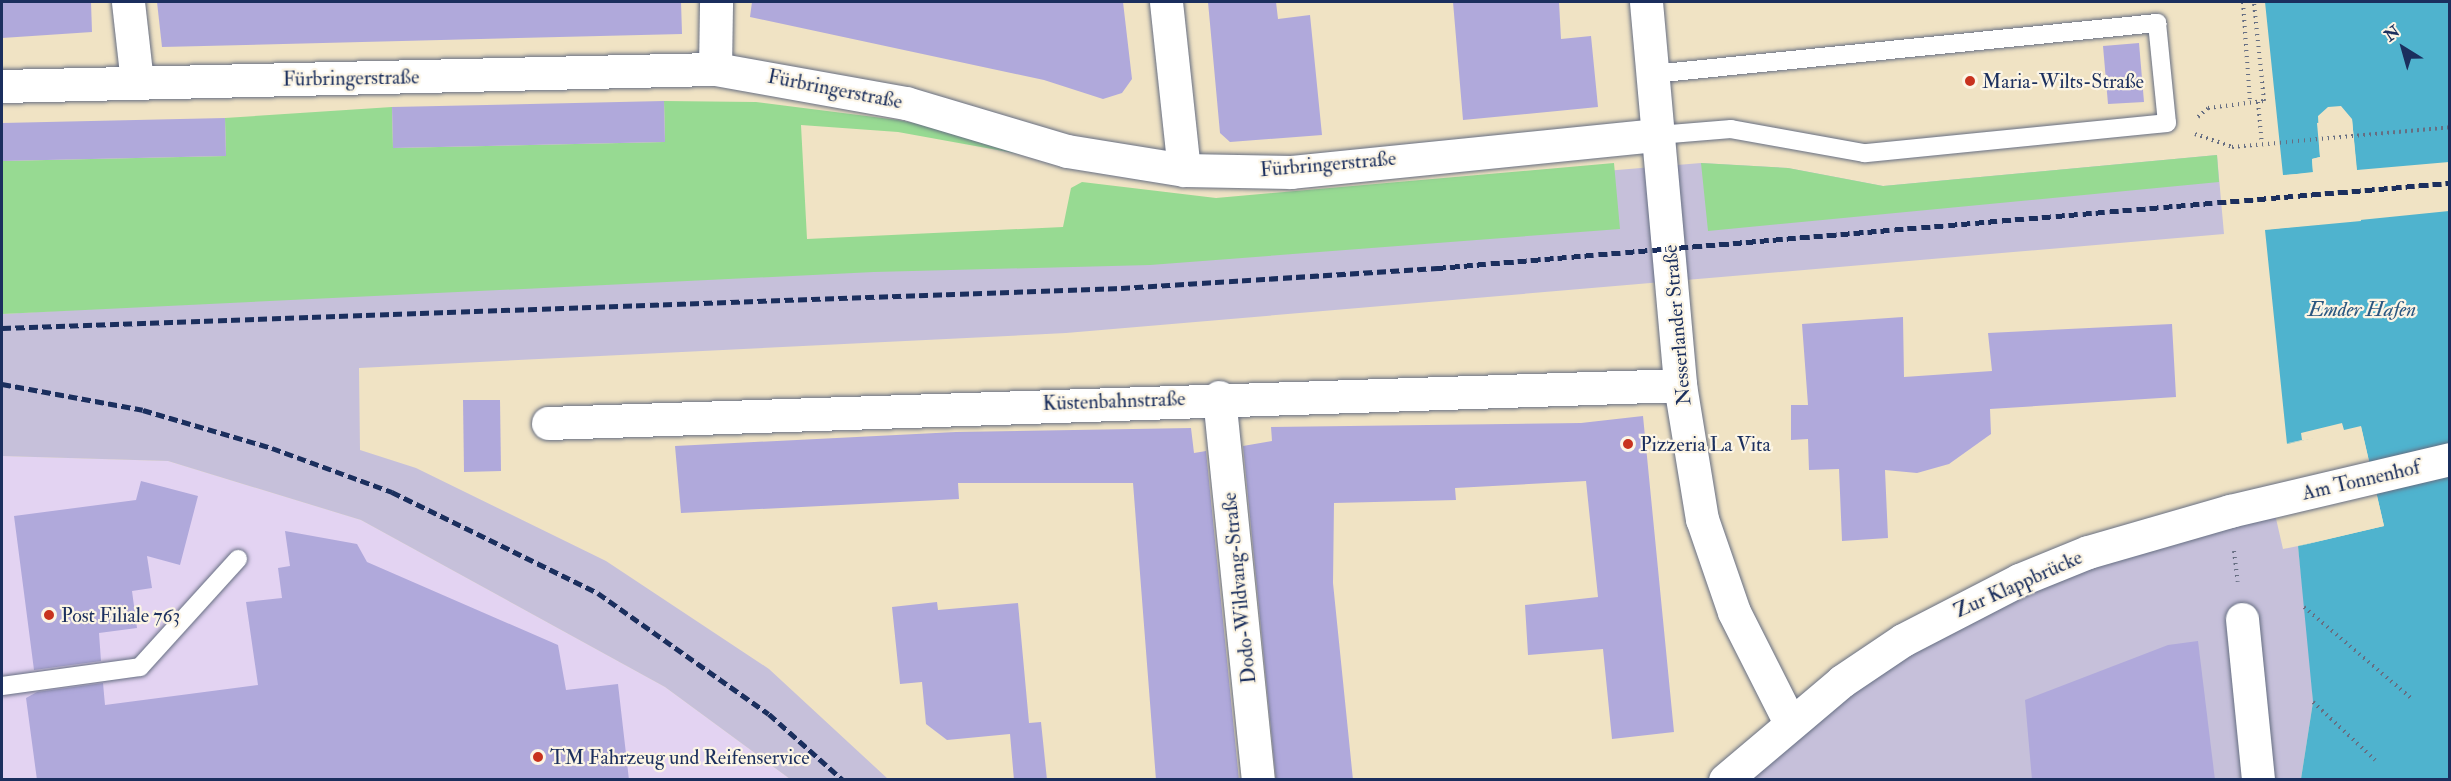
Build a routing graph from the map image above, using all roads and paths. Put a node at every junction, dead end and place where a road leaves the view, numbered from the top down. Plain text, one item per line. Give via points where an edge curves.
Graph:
1 (128, 2) edge
2 (716, 2) edge
3 (1166, 2) edge
4 (1646, 2) edge
5 (2243, 2) edge
6 (2254, 2) edge
7 (715, 69) junction
8 (1653, 74) junction
9 (137, 82) junction
10 (2, 86) edge
11 (2258, 102) junction
12 (2250, 103) junction
13 (2167, 123) junction
14 (2450, 127) edge
15 (2185, 130) junction
16 (1658, 135) junction
17 (2262, 144) junction
18 (1184, 170) junction
19 (1680, 385) junction
20 (1219, 397) junction
21 (548, 423) dead end
22 (2450, 459) edge
23 (2272, 501) joint
24 (238, 559) dead end
25 (2304, 607) dead end
26 (2242, 619) dead end
27 (2, 686) edge
28 (2410, 698) dead end
29 (2313, 702) dead end
30 (1790, 723) junction
31 (2375, 760) dead end
32 (1258, 780) edge
33 (1725, 780) edge
34 (2258, 780) edge

1 - 9 street
2 - 7 street
3 - 18 street
4 - 8 street, Nesserlander Straße
5 - 12 path
6 - 11 path via 2264,101
7 - 9 street, Fürbringerstraße
7 - 18 street, Fürbringerstraße via 906,103 1067,151
8 - 13 lane via 2157,23
8 - 16 street, Nesserlander Straße
9 - 10 street, Fürbringerstraße
11 - 12 path
11 - 17 path
12 - 15 path via 2208,108
13 - 15 path
13 - 16 lane via 1864,153 1731,129
14 - 17 path
15 - 17 path via 2232,147
16 - 18 street, Fürbringerstraße via 1291,172
16 - 19 street, Nesserlander Straße
19 - 20 street, Küstenbahnstraße
19 - 30 street, Nesserlander Straße via 1716,566
20 - 21 street, Küstenbahnstraße
20 - 32 street, Dodo-Wildvang-Straße
22 - 23 street, Am Tonnenhof
23 - 30 street, Zur Klappbrücke via 2088,552 2019,580 1897,644
24 - 27 lane via 140,667
25 - 28 path
26 - 34 street
29 - 31 path
30 - 33 street

